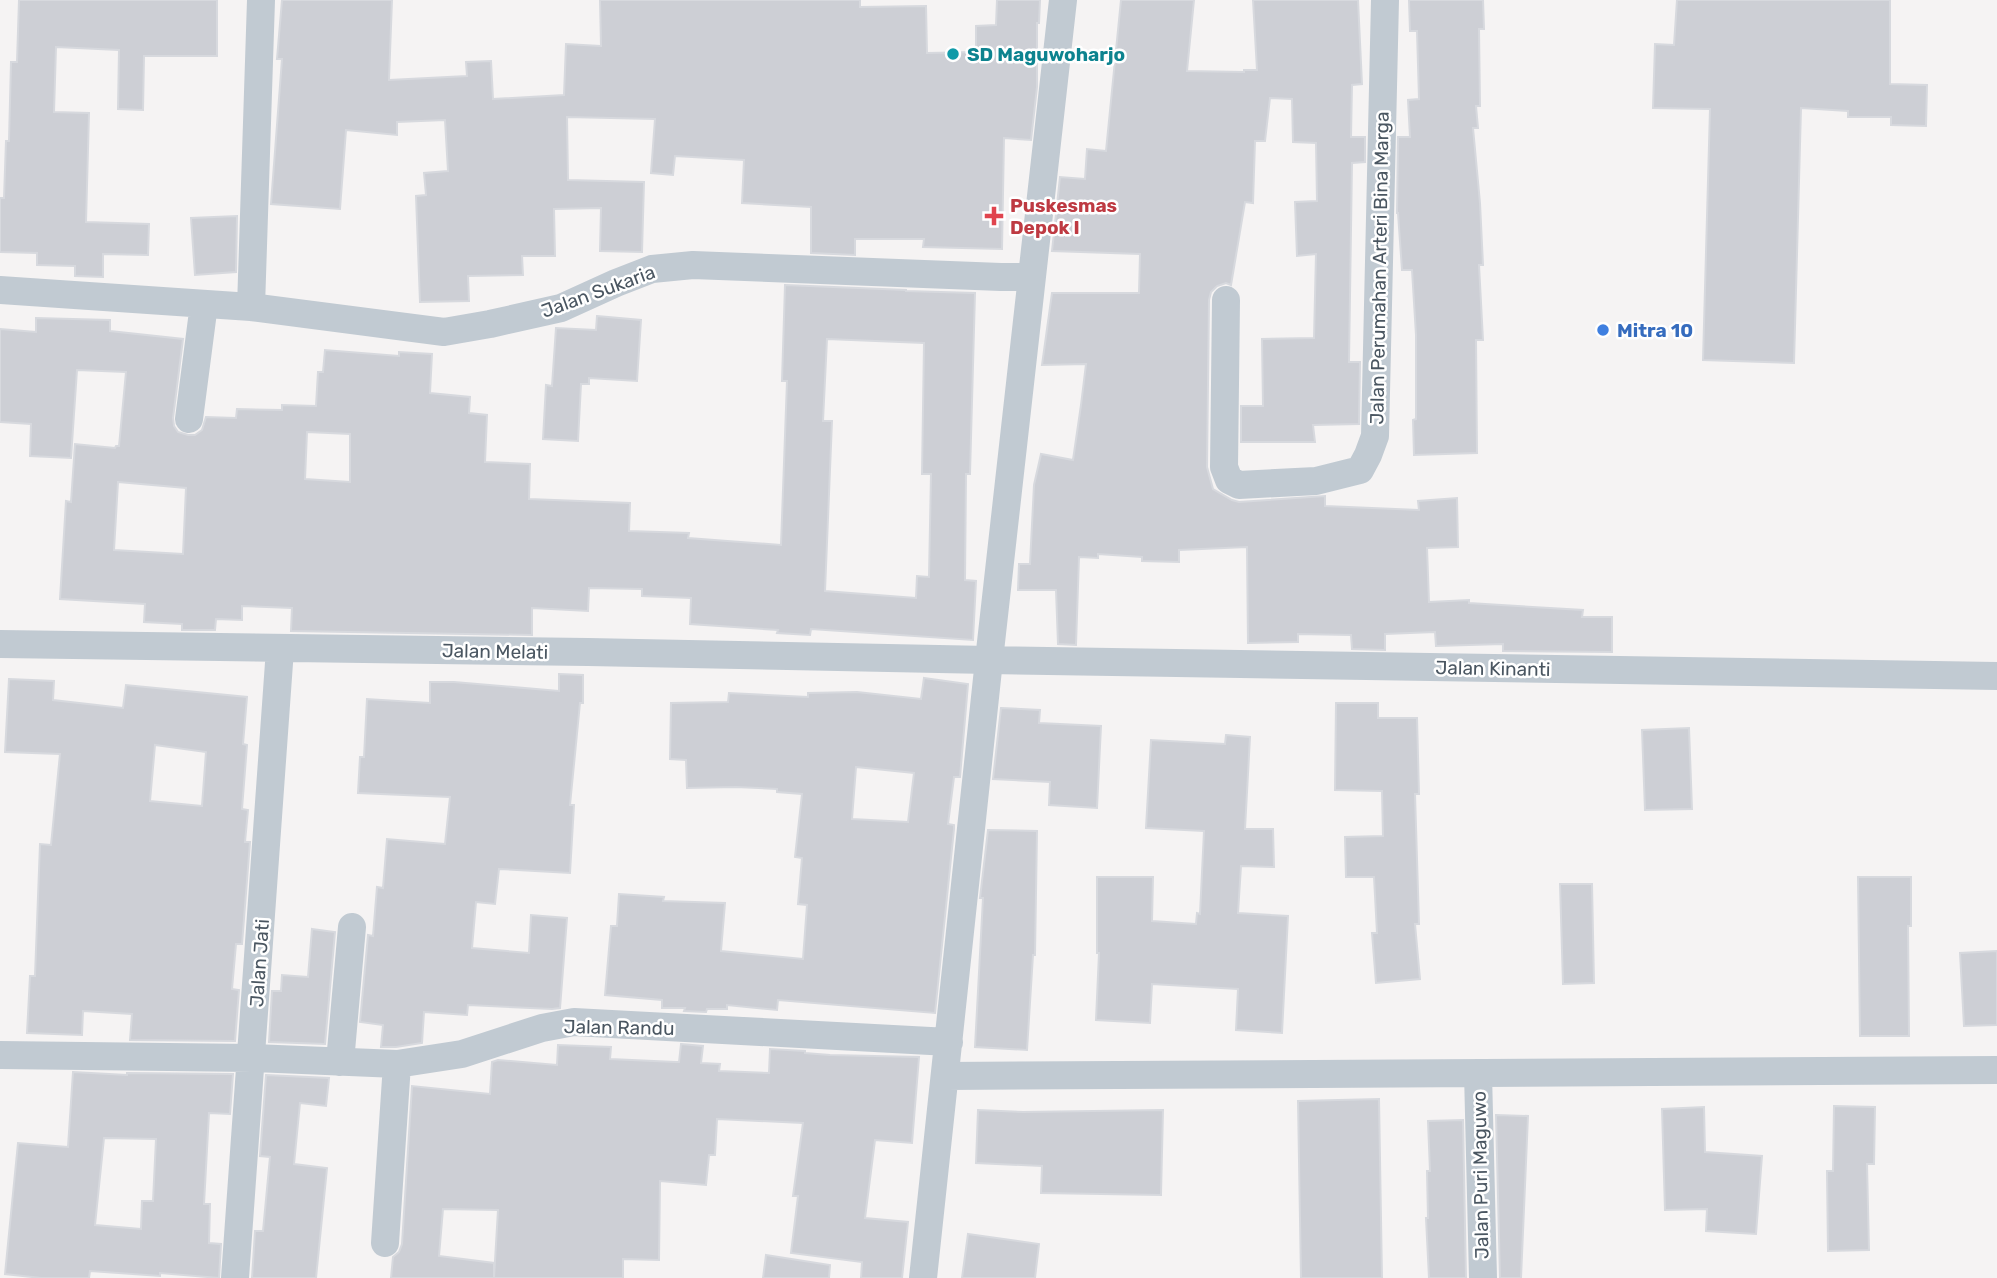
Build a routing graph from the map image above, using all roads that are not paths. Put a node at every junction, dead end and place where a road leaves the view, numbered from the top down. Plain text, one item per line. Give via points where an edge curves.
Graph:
1 (261, 0) edge
2 (1063, 0) edge
3 (1385, 0) edge
4 (1031, 277) junction
5 (0, 290) edge
6 (1226, 300) dead end
7 (204, 304) junction
8 (251, 307) junction
9 (189, 419) dead end
10 (0, 645) edge
11 (281, 649) junction
12 (989, 660) junction
13 (1997, 676) edge
14 (352, 926) dead end
15 (949, 1042) junction
16 (0, 1055) edge
17 (252, 1058) junction
18 (340, 1062) junction
19 (397, 1064) junction
20 (1997, 1070) edge
21 (1478, 1073) junction
22 (946, 1076) junction
23 (385, 1243) dead end
24 (235, 1278) edge
25 (923, 1278) edge
26 (1483, 1278) edge

1 - 8 street
2 - 4 street
3 - 6 street, Jalan Perumahan Arteri Bina Marga via 1375,436 1360,470 1316,481 1239,485 1230,480 1224,467
4 - 8 street, Jalan Sukaria via 693,265 652,269 561,308 444,332
4 - 12 street
5 - 7 street, Jalan Sukaria
7 - 8 street, Jalan Sukaria
7 - 9 street
10 - 11 street, Jalan Melati
11 - 12 street, Jalan Melati
11 - 17 street, Jalan Jati
12 - 13 street, Jalan Kinanti
12 - 15 street
14 - 18 street
15 - 19 street, Jalan Randu via 575,1022 461,1054
15 - 22 street
16 - 17 street, Jalan Randu
17 - 18 street, Jalan Randu
17 - 24 street, Jalan Jati
18 - 19 street, Jalan Randu
19 - 23 street
20 - 21 street
21 - 22 street
21 - 26 street, Jalan Puri Maguwo
22 - 25 street

